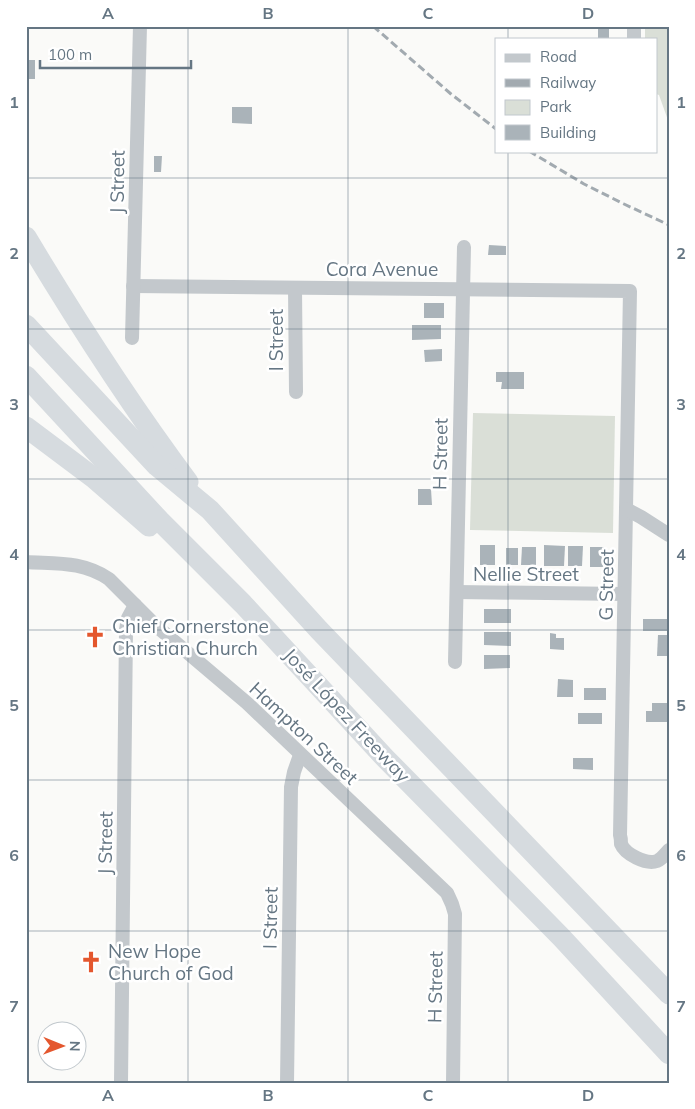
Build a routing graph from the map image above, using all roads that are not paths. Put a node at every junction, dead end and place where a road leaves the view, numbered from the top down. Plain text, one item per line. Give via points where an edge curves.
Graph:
1 (140, 26) edge
2 (26, 238) edge
3 (464, 247) dead end
4 (133, 286) junction
5 (295, 288) junction
6 (462, 289) junction
7 (630, 291) joint
8 (26, 326) edge
9 (132, 338) dead end
10 (26, 376) edge
11 (296, 392) dead end
12 (26, 427) edge
13 (626, 509) junction
14 (210, 510) junction
15 (669, 535) edge
16 (26, 562) edge
17 (457, 592) junction
18 (233, 594) junction
19 (624, 594) junction
20 (135, 605) junction
21 (455, 662) dead end
22 (300, 755) junction
23 (669, 850) edge
24 (447, 893) joint
25 (669, 994) edge
26 (669, 1054) edge
27 (121, 1083) edge
28 (287, 1083) edge
29 (453, 1083) edge

1 - 4 street, J Street via 145,70 142,209
2 - 14 highway via 116,381
3 - 6 street, H Street
4 - 5 street, Cora Avenue
4 - 9 street, J Street
5 - 6 street, Cora Avenue
5 - 11 street, I Street
6 - 7 street, Cora Avenue
6 - 17 street, H Street
7 - 13 street, G Street
8 - 14 highway, José López Freeway via 157,466
10 - 18 highway, José López Freeway via 160,521
12 - 18 highway via 94,478 180,554
13 - 15 street
13 - 19 street, G Street
14 - 25 highway, José López Freeway via 319,630
16 - 20 street, Hampton Street via 88,567 109,579
17 - 19 street, Nellie Street
17 - 21 street, H Street
18 - 26 highway, José López Freeway
19 - 23 street, G Street via 620,836 625,849 642,861 657,861
20 - 22 street, Hampton Street
20 - 27 street, J Street via 126,630
22 - 24 street, Hampton Street
22 - 28 street, I Street via 291,787
24 - 29 street, H Street via 455,914

